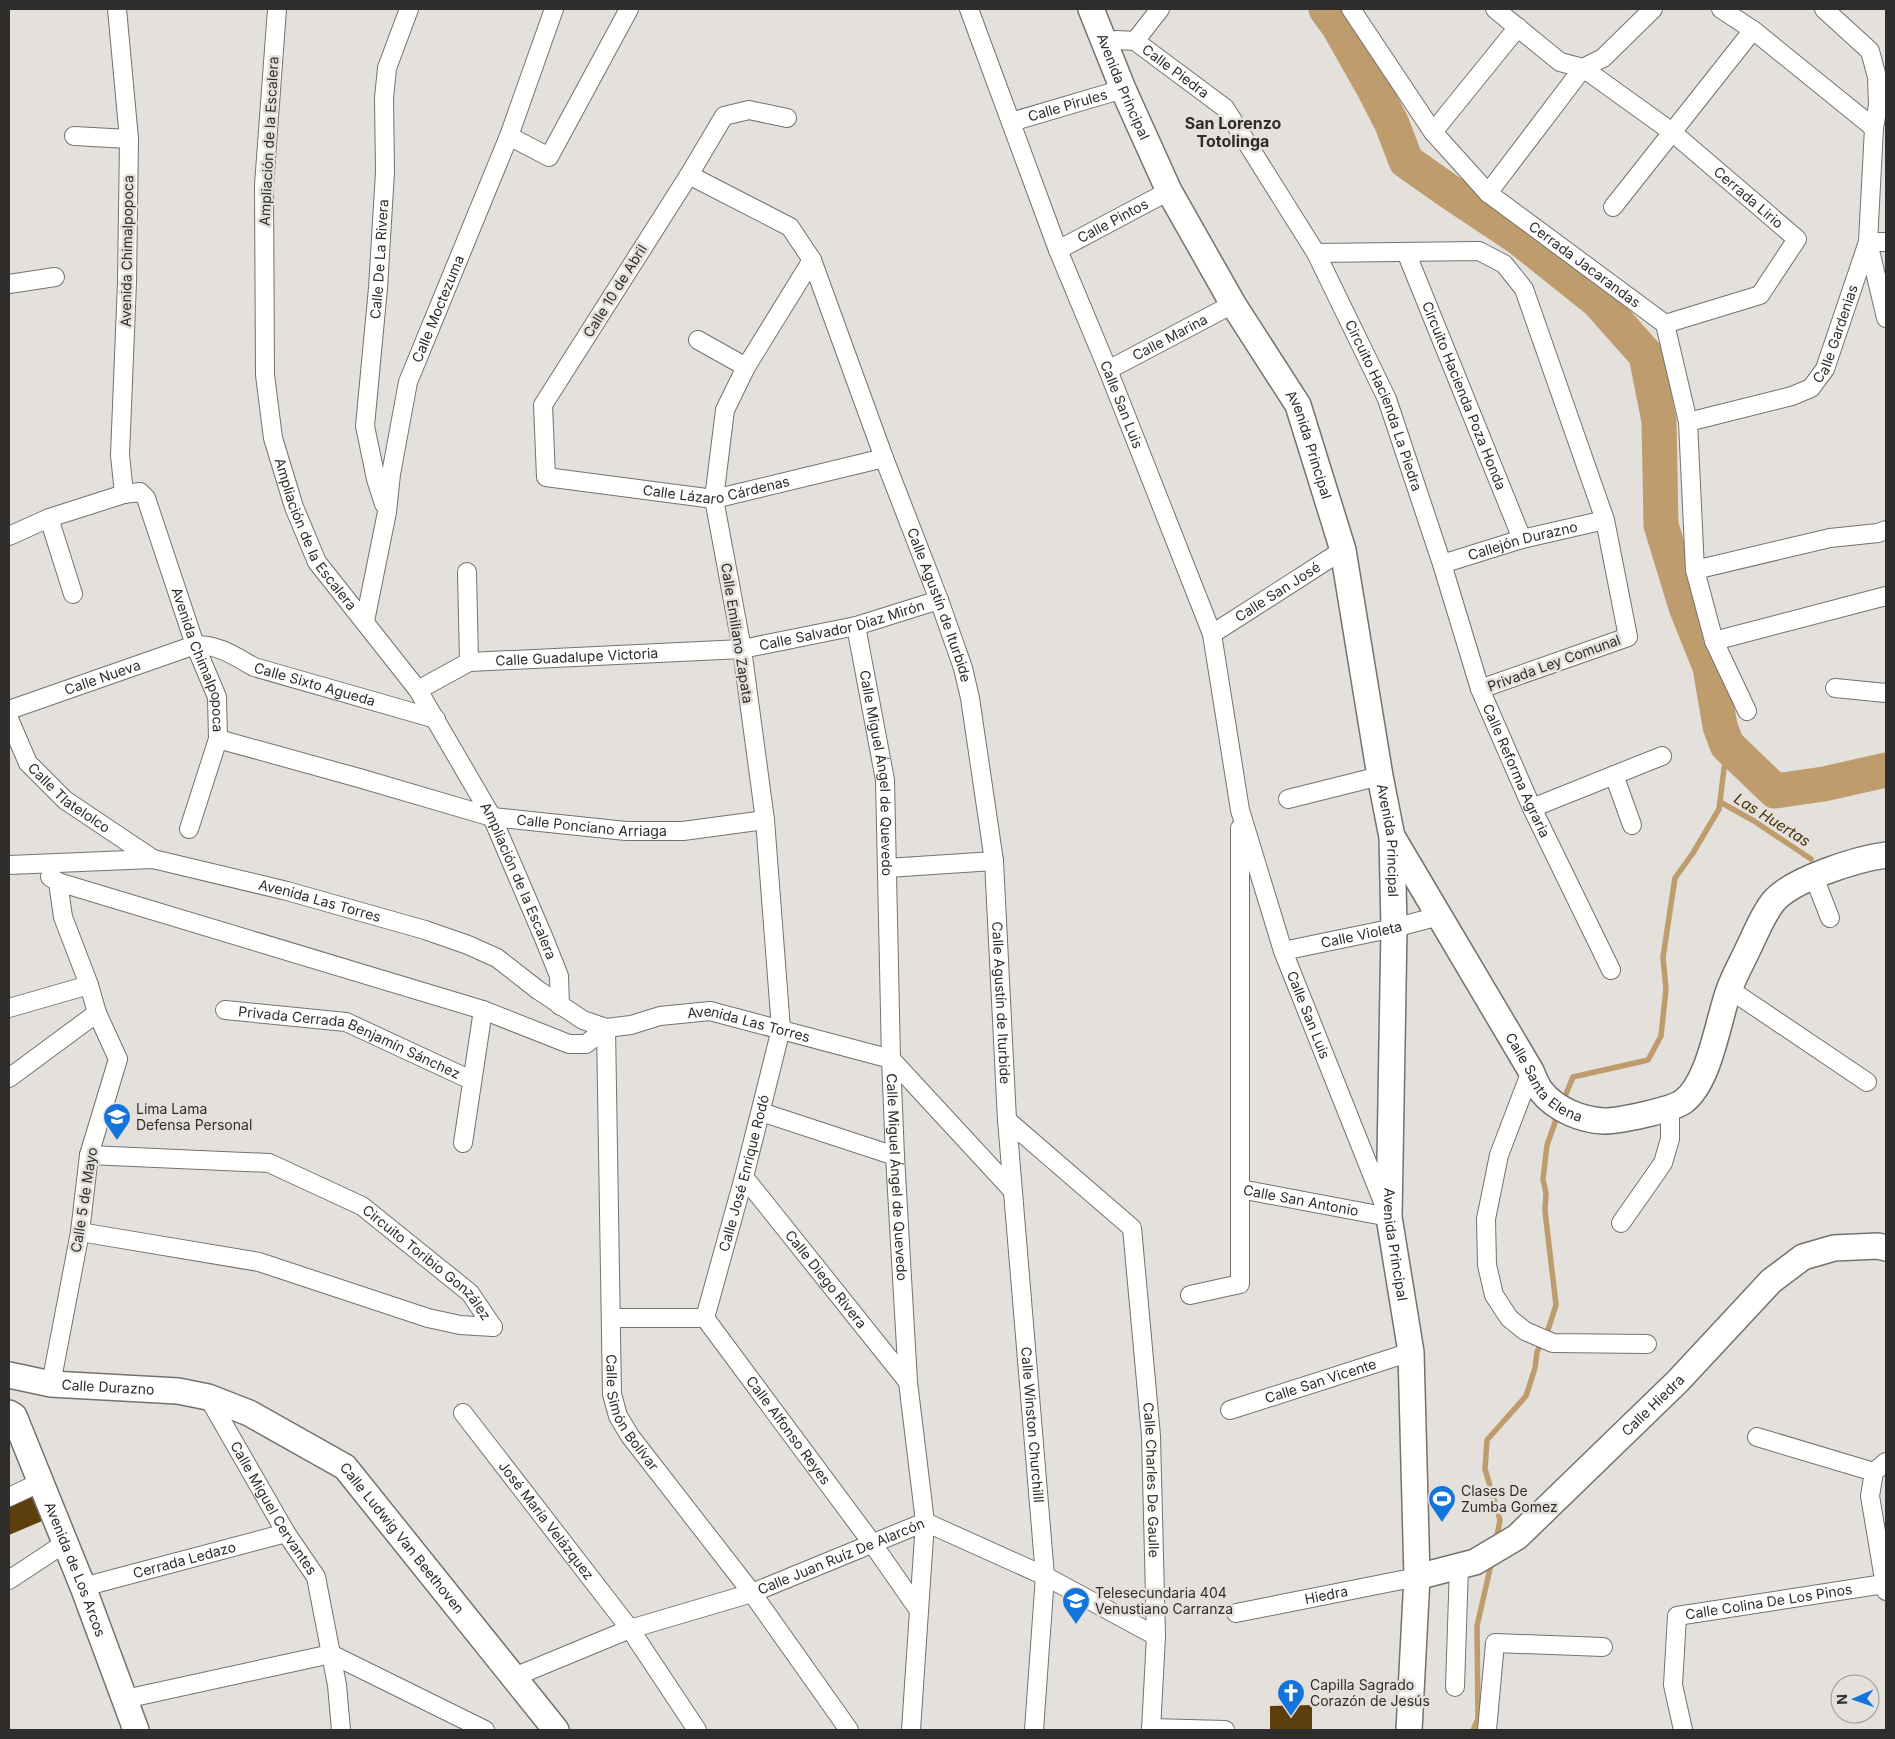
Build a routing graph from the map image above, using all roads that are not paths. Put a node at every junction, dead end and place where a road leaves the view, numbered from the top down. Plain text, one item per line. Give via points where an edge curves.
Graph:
1 (117, 9) edge
2 (278, 9) edge
3 (409, 9) edge
4 (554, 9) edge
5 (629, 9) edge
6 (1092, 9) edge
7 (1160, 9) edge
8 (1351, 9) edge
9 (1495, 9) edge
10 (1653, 9) edge
11 (1722, 9) edge
12 (1824, 9) edge
13 (973, 10) edge
14 (1518, 27) junction
15 (1753, 30) junction
16 (1135, 41) junction
17 (1105, 43) junction
18 (1583, 68) junction
19 (1123, 89) junction
20 (1882, 106) edge
21 (787, 118) dead end
22 (1011, 122) junction
23 (1874, 128) junction
24 (1433, 132) junction
25 (1672, 132) junction
26 (74, 136) dead end
27 (509, 136) junction
28 (129, 139) junction
29 (689, 175) junction
30 (1169, 191) junction
31 (1488, 193) junction
32 (1613, 207) dead end
33 (1868, 242) junction
34 (1886, 242) edge
35 (1058, 250) junction
36 (1406, 252) junction
37 (1316, 253) junction
38 (812, 260) junction
39 (55, 277) dead end
40 (9, 284) edge
41 (1233, 304) junction
42 (1886, 318) edge
43 (1665, 324) junction
44 (698, 340) dead end
45 (746, 367) junction
46 (1108, 370) junction
47 (1688, 422) junction
48 (884, 458) junction
49 (546, 477) joint
50 (132, 493) junction
51 (714, 498) junction
52 (387, 512) junction
53 (48, 518) junction
54 (1605, 520) junction
55 (1886, 530) edge
56 (9, 536) edge
57 (1522, 539) junction
58 (1343, 550) junction
59 (1442, 564) junction
60 (1695, 570) junction
61 (467, 572) dead end
62 (73, 594) dead end
63 (1886, 596) edge
64 (939, 600) junction
65 (365, 621) junction
66 (856, 626) junction
67 (1212, 634) junction
68 (1714, 641) junction
69 (195, 645) junction
70 (742, 649) junction
71 (469, 662) junction
72 (1835, 688) dead end
73 (1480, 689) junction
74 (418, 690) junction
75 (1886, 694) edge
76 (9, 710) edge
77 (1747, 711) dead end
78 (9, 719) edge
79 (436, 719) junction
80 (218, 739) junction
81 (1662, 756) dead end
82 (1614, 775) junction
83 (1380, 776) junction
84 (1288, 799) dead end
85 (1532, 808) junction
86 (1240, 810) junction
87 (492, 817) junction
88 (765, 820) junction
89 (1632, 825) dead end
90 (189, 830) dead end
91 (1392, 837) junction
92 (1886, 855) edge
93 (152, 859) junction
94 (994, 861) junction
95 (9, 865) edge
96 (30, 865) junction
97 (887, 868) junction
98 (1814, 877) junction
99 (58, 882) junction
100 (1440, 916) junction
101 (1830, 918) dead end
102 (1394, 928) junction
103 (1283, 951) junction
104 (1610, 970) dead end
105 (89, 985) junction
106 (1729, 988) junction
107 (560, 1006) junction
108 (9, 1008) edge
109 (225, 1010) dead end
110 (483, 1010) junction
111 (97, 1012) junction
112 (606, 1028) junction
113 (781, 1029) junction
114 (891, 1058) junction
115 (1531, 1071) junction
116 (9, 1078) edge
117 (471, 1080) junction
118 (1867, 1082) dead end
119 (1670, 1108) junction
120 (761, 1112) junction
121 (1007, 1120) junction
122 (463, 1143) dead end
123 (89, 1155) junction
124 (895, 1156) junction
125 (744, 1177) junction
126 (1240, 1189) junction
127 (1012, 1190) junction
128 (1389, 1217) junction
129 (1621, 1223) dead end
130 (80, 1232) junction
131 (1886, 1248) edge
132 (1190, 1295) dead end
133 (612, 1318) junction
134 (705, 1318) junction
135 (1647, 1344) dead end
136 (1411, 1352) junction
137 (9, 1375) edge
138 (908, 1382) junction
139 (52, 1384) junction
140 (208, 1396) junction
141 (1230, 1410) dead end
142 (463, 1413) dead end
143 (10, 1415) edge
144 (1757, 1437) dead end
145 (1880, 1467) edge
146 (41, 1482) junction
147 (9, 1496) edge
148 (924, 1522) junction
149 (286, 1533) junction
150 (872, 1543) junction
151 (65, 1544) junction
152 (1467, 1564) junction
153 (1045, 1576) junction
154 (1417, 1577) junction
155 (9, 1580) edge
156 (83, 1587) junction
157 (1885, 1588) edge
158 (752, 1593) junction
159 (918, 1609) junction
160 (1236, 1613) dead end
161 (630, 1629) junction
162 (1156, 1636) junction
163 (1603, 1647) dead end
164 (331, 1654) junction
165 (514, 1676) junction
166 (1455, 1688) dead end
167 (125, 1699) junction
168 (1151, 1729) edge
169 (136, 1730) edge
170 (340, 1730) edge
171 (485, 1730) edge
172 (556, 1730) edge
173 (697, 1730) edge
174 (849, 1730) edge
175 (911, 1730) edge
176 (1034, 1730) edge
177 (1216, 1730) edge
178 (1226, 1730) edge
179 (1409, 1730) edge
180 (1487, 1730) edge
181 (1683, 1730) edge

1 - 28 street, Avenida Chimalpopoca
2 - 65 street, Ampliación de la Escalera via 264,185 265,375 273,438 294,507 316,562
3 - 52 street, Calle De La Rivera via 387,68 378,288 365,426
4 - 27 street, Calle Moctezuma
5 - 27 street via 549,157
6 - 17 street, Avenida Principal
7 - 16 street
8 - 24 street, Cerrada Jacarandas
9 - 14 street, Cerrada Lirio
10 - 18 street via 1603,58
11 - 15 street
12 - 20 street via 1870,51
13 - 22 street, Calle San Luis
14 - 18 street, Cerrada Lirio via 1560,62
14 - 24 street
15 - 23 street
15 - 25 street
16 - 17 street, Calle Piedra
16 - 37 street, Calle Piedra via 1225,108
17 - 19 street, Avenida Principal
18 - 25 street, Cerrada Lirio
18 - 31 street
19 - 22 street, Calle Pirules
19 - 30 street, Avenida Principal
20 - 23 street
21 - 29 street, Calle 10 de Abril via 749,110 724,116
22 - 35 street, Calle San Luis
23 - 33 street
24 - 31 street, Cerrada Jacarandas
25 - 32 street
25 - 43 street, Cerrada Lirio via 1797,238 1760,295
26 - 28 street
27 - 52 street, Calle Moctezuma via 408,382 390,474
28 - 50 street, Avenida Chimalpopoca via 120,455
29 - 38 street, Calle Agustín de Iturbide via 790,227
29 - 49 street, Calle 10 de Abril via 543,406
30 - 35 street, Calle Pintos
30 - 41 street, Avenida Principal
31 - 43 street, Cerrada Jacarandas
33 - 34 street
33 - 42 street
33 - 47 street, Calle Gardenias via 1825,369 1811,388 1792,396
35 - 46 street, Calle San Luis
36 - 37 street
36 - 54 street via 1479,251 1504,264 1524,289
36 - 57 street, Circuito Hacienda Poza Honda
37 - 59 street, Circuito Hacienda La Piedra via 1387,399
38 - 45 street, Calle Emiliano Zapata
38 - 48 street, Calle Agustín de Iturbide
39 - 40 street
41 - 46 street, Calle Marina
41 - 58 street, Avenida Principal via 1298,405
43 - 47 street
44 - 45 street
45 - 51 street, Calle Emiliano Zapata via 725,410
46 - 67 street, Calle San Luis
47 - 60 street
48 - 51 street, Calle Lázaro Cárdenas
48 - 64 street, Calle Agustín de Iturbide
49 - 51 street, Calle Lázaro Cárdenas
50 - 53 street
50 - 69 street, Avenida Chimalpopoca via 146,498 150,507
51 - 70 street, Calle Emiliano Zapata
52 - 65 street, Calle Moctezuma
53 - 56 street
53 - 62 street
54 - 57 street, Callejón Durazno
54 - 73 street, Privada Ley Comunal via 1628,637
55 - 60 street via 1830,538
57 - 59 street, Callejón Durazno
58 - 67 street, Calle San José
58 - 83 street, Avenida Principal
59 - 73 street, Calle Reforma Agraria
60 - 68 street
61 - 71 street
63 - 68 street
64 - 66 street, Calle Salvador Díaz Mirón
64 - 94 street, Calle Agustín de Iturbide via 970,698
65 - 74 street, Ampliación de la Escalera
66 - 70 street, Calle Salvador Díaz Mirón
66 - 97 street, Calle Miguel Ángel de Quevedo via 885,780
67 - 86 street, Calle San Luis
68 - 77 street
69 - 76 street, Calle Nueva
69 - 79 street, Calle Sixto Agueda via 208,645 254,667
69 - 80 street, Avenida Chimalpopoca via 217,697
70 - 71 street, Calle Guadalupe Victoria
70 - 88 street, Calle Emiliano Zapata
71 - 74 street, Calle Guadalupe Victoria
72 - 75 street
73 - 85 street, Calle Reforma Agraria
74 - 79 street, Ampliación de la Escalera
78 - 93 street, Calle Tlatelolco via 28,763 64,800
79 - 87 street, Ampliación de la Escalera
80 - 87 street, Calle Ponciano Arriaga
80 - 90 street, Avenida Chimalpopoca
81 - 82 street
82 - 85 street
82 - 89 street
83 - 84 street
83 - 91 street, Avenida Principal
85 - 104 street, Calle Reforma Agraria
86 - 103 street, Calle San Luis
86 - 126 street, Calle San Luis
87 - 88 street, Calle Ponciano Arriaga via 626,831 683,831
87 - 107 street, Ampliación de la Escalera via 559,976
88 - 113 street, Calle Emiliano Zapata
91 - 100 street, Calle Santa Elena
91 - 102 street, Avenida Principal
92 - 98 street, Calle Santa Elena via 1854,861
93 - 96 street, Avenida Las Torres
93 - 107 street, Avenida Las Torres via 287,891 468,945 497,958
94 - 97 street
94 - 121 street, Calle Agustín de Iturbide
95 - 96 street, Avenida Las Torres
96 - 99 street
97 - 114 street, Calle Miguel Ángel de Quevedo
98 - 101 street
98 - 106 street, Calle Santa Elena via 1784,891 1773,902
99 - 105 street, Calle 5 de Mayo via 63,917
99 - 110 street
100 - 102 street, Calle Violeta
100 - 115 street, Calle Santa Elena
102 - 103 street, Calle Violeta
102 - 128 street, Avenida Principal
103 - 128 street, Calle San Luis
105 - 108 street
105 - 111 street, Calle 5 de Mayo
106 - 118 street
106 - 119 street, Calle Santa Elena via 1706,1068 1685,1101
107 - 112 street, Avenida Las Torres via 583,1020
109 - 117 street, Privada Cerrada Benjamín Sánchez via 346,1022
110 - 112 street via 568,1044 586,1044
110 - 117 street
111 - 116 street
111 - 123 street, Calle 5 de Mayo via 118,1059
112 - 113 street, Avenida Las Torres via 660,1016 710,1011
112 - 133 street, Calle Simón Bolívar
113 - 114 street, Avenida Las Torres
113 - 120 street, Calle José Enrique Rodó
114 - 124 street, Calle Miguel Ángel de Quevedo
114 - 127 street
115 - 119 street, Calle Santa Elena via 1548,1099 1579,1117 1611,1121
115 - 135 street via 1499,1155 1486,1219 1488,1266 1494,1294 1510,1318 1525,1331 1553,1343
117 - 122 street
119 - 129 street via 1670,1139 1663,1163
120 - 124 street
120 - 125 street, Calle José Enrique Rodó
121 - 127 street, Calle Winston Churchilll
121 - 162 street, Calle Charles De Gaulle via 1132,1228 1151,1436
123 - 130 street, Calle 5 de Mayo
123 - 130 street, Circuito Toribio González via 268,1163 362,1206 470,1293 492,1327 428,1318 259,1262
124 - 138 street, Calle Miguel Ángel de Quevedo
125 - 134 street, Calle José Enrique Rodó
125 - 138 street, Calle Diego Rivera
126 - 128 street, Calle San Antonio
126 - 132 street, Calle San Antonio via 1240,1284
127 - 153 street, Calle Winston Churchilll
128 - 136 street, Avenida Principal
130 - 139 street, Calle 5 de Mayo
131 - 152 street, Calle Hiedra via 1834,1248 1803,1257 1771,1281 1678,1381 1518,1537
133 - 134 street
133 - 158 street, Calle Simón Bolívar via 612,1394 618,1416 630,1436
134 - 150 street, Calle Alfonso Reyes
136 - 141 street, Calle San Vicente
136 - 154 street, Avenida Principal
137 - 139 street, Calle Durazno
138 - 148 street, Calle Miguel Ángel de Quevedo
139 - 140 street, Calle Durazno via 178,1391
140 - 149 street, Calle Miguel Cervantes
140 - 165 street, Calle Ludwig Van Beethoven via 249,1413 344,1467
142 - 161 street, José María Velázquez
143 - 146 street, Avenida de Los Arcos
144 - 145 street
145 - 157 street via 1870,1496
146 - 147 street
146 - 151 street, Avenida de Los Arcos
148 - 150 street, Calle Juan Ruíz De Alarcón
148 - 153 street, Calle Juan Ruíz De Alarcón
148 - 159 street, Calle Miguel Ángel de Quevedo
149 - 156 street, Cerrada Ledazo
149 - 164 street, Calle Miguel Cervantes via 316,1577
150 - 158 street, Calle Juan Ruíz De Alarcón
150 - 159 street, Calle Alfonso Reyes
151 - 155 street
151 - 156 street, Avenida de Los Arcos
152 - 154 street, Calle Hiedra
152 - 166 street
153 - 162 street, Calle Juan Ruíz De Alarcón
153 - 176 street, Calle Winston Churchilll
154 - 160 street, Hiedra
154 - 179 street, Avenida Principal
156 - 167 street, Avenida de Los Arcos
157 - 181 street, Calle Colina De Los Pinos via 1677,1616 1673,1685
158 - 161 street, Calle Juan Ruíz De Alarcón
158 - 174 street, Calle Simón Bolívar
159 - 175 street, Calle Miguel Ángel de Quevedo
161 - 165 street, Calle Juan Ruíz De Alarcón
161 - 173 street, José María Velázquez
162 - 168 street, Calle Charles De Gaulle
163 - 180 street via 1496,1644
164 - 167 street
164 - 170 street, Calle Miguel Cervantes
164 - 171 street
165 - 172 street, Calle Ludwig Van Beethoven
167 - 169 street, Avenida de Los Arcos
168 - 177 street
177 - 178 street

